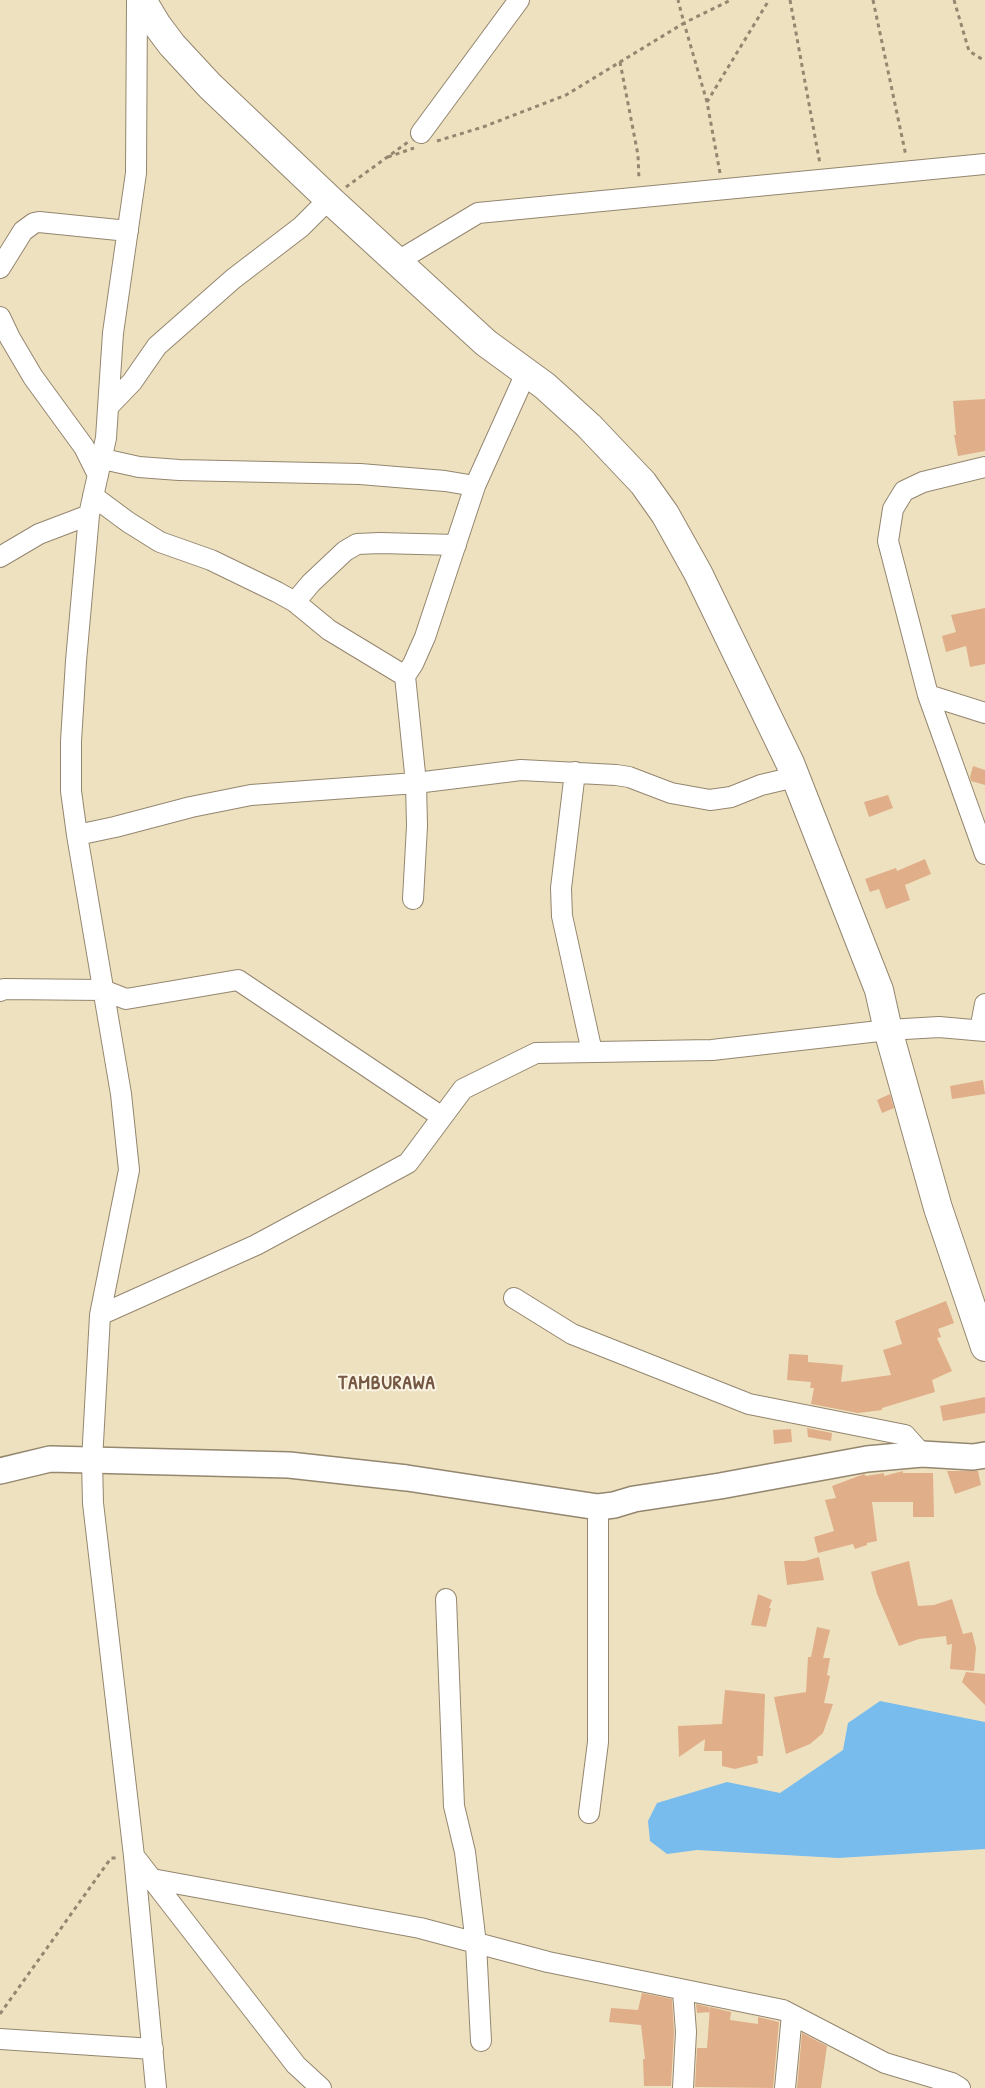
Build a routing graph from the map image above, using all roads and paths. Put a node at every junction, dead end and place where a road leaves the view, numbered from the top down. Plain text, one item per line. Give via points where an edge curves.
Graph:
1 (137, 0) edge
2 (142, 0) edge
3 (520, 0) edge
4 (678, 0) edge
5 (731, 0) edge
6 (769, 0) edge
7 (790, 0) edge
8 (873, 0) edge
9 (954, 0) edge
10 (684, 23) junction
11 (985, 61) edge
12 (620, 62) junction
13 (707, 102) junction
14 (424, 141) junction
15 (388, 157) junction
16 (985, 164) edge
17 (910, 172) junction
18 (823, 180) junction
19 (723, 190) junction
20 (640, 198) junction
21 (329, 199) junction
22 (128, 231) junction
23 (398, 261) junction
24 (0, 268) edge
25 (0, 317) edge
26 (526, 373) junction
27 (108, 407) junction
28 (100, 467) junction
29 (985, 467) edge
30 (475, 486) junction
31 (91, 506) junction
32 (456, 546) junction
33 (0, 557) edge
34 (295, 602) junction
35 (406, 676) junction
36 (928, 695) junction
37 (985, 713) edge
38 (574, 772) junction
39 (796, 777) junction
40 (416, 783) junction
41 (76, 835) junction
42 (985, 854) edge
43 (413, 899) dead end
44 (1, 988) edge
45 (103, 990) junction
46 (985, 1004) edge
47 (888, 1030) junction
48 (982, 1030) edge
49 (592, 1052) junction
50 (442, 1117) junction
51 (514, 1298) dead end
52 (100, 1315) junction
53 (985, 1347) edge
54 (922, 1454) junction
55 (985, 1455) edge
56 (92, 1461) junction
57 (0, 1471) edge
58 (598, 1507) junction
59 (446, 1599) dead end
60 (589, 1814) dead end
61 (134, 1856) junction
62 (152, 1879) junction
63 (476, 1944) junction
64 (684, 1991) junction
65 (0, 2014) edge
66 (792, 2015) junction
67 (0, 2039) edge
68 (481, 2041) dead end
69 (154, 2049) junction
70 (156, 2088) edge
71 (322, 2088) edge
72 (683, 2088) edge
73 (785, 2088) edge
74 (960, 2088) edge

1 - 22 street via 136,173
2 - 21 main road via 157,25 194,68
3 - 14 street
4 - 10 path
5 - 10 path
6 - 13 path
7 - 18 path
8 - 17 path
9 - 11 path via 969,51
10 - 12 path
10 - 13 path
12 - 14 path via 566,95 483,127
12 - 20 path via 638,155
13 - 19 path
14 - 15 path
14 - 15 path
15 - 21 path
16 - 17 street
17 - 18 street
18 - 19 street
19 - 20 street
20 - 23 street via 478,213
21 - 23 main road
21 - 27 street via 301,227 233,279 157,346 132,382
22 - 24 street via 34,223 23,231
22 - 27 street via 113,334
23 - 26 main road via 486,344
25 - 28 street via 24,361
26 - 30 street
26 - 39 main road via 545,386 608,444 643,483 665,514 698,573
27 - 28 street
28 - 30 street via 360,474
28 - 31 street
29 - 36 street via 923,482 904,491 893,509 888,541
30 - 32 street
31 - 33 street
31 - 34 street via 154,539 246,576
31 - 41 street via 71,741 71,791
32 - 34 street via 357,544 345,551
32 - 35 street via 425,637
34 - 35 street via 329,630
35 - 40 street
36 - 37 street
36 - 42 street
38 - 39 street via 629,777 671,793 710,800 731,797 761,785
38 - 40 street via 521,770
38 - 49 street via 560,888 562,916
39 - 47 main road via 879,990
40 - 41 street via 251,795
40 - 43 street
41 - 45 street
44 - 45 street
45 - 50 street via 126,999 238,980
45 - 52 street via 130,1170
46 - 48 street
47 - 48 street via 939,1027
47 - 49 street via 712,1050
47 - 53 main road via 938,1208
49 - 50 street via 536,1054 463,1089
50 - 52 street via 408,1163 256,1245
51 - 54 street via 572,1334 749,1404 905,1435
52 - 56 street
54 - 55 street
54 - 58 street via 867,1458
56 - 57 street via 50,1459
56 - 58 street via 289,1465 406,1478
56 - 61 street via 93,1502
58 - 60 street via 598,1742
59 - 63 street via 454,1806 465,1852
61 - 62 street
61 - 65 path via 111,1858
61 - 69 street
62 - 63 street via 420,1928
62 - 71 street via 296,2064
63 - 64 street
63 - 68 street
64 - 66 street via 783,2010
64 - 72 street
66 - 73 street
66 - 74 street via 885,2063
67 - 69 street
69 - 70 street

